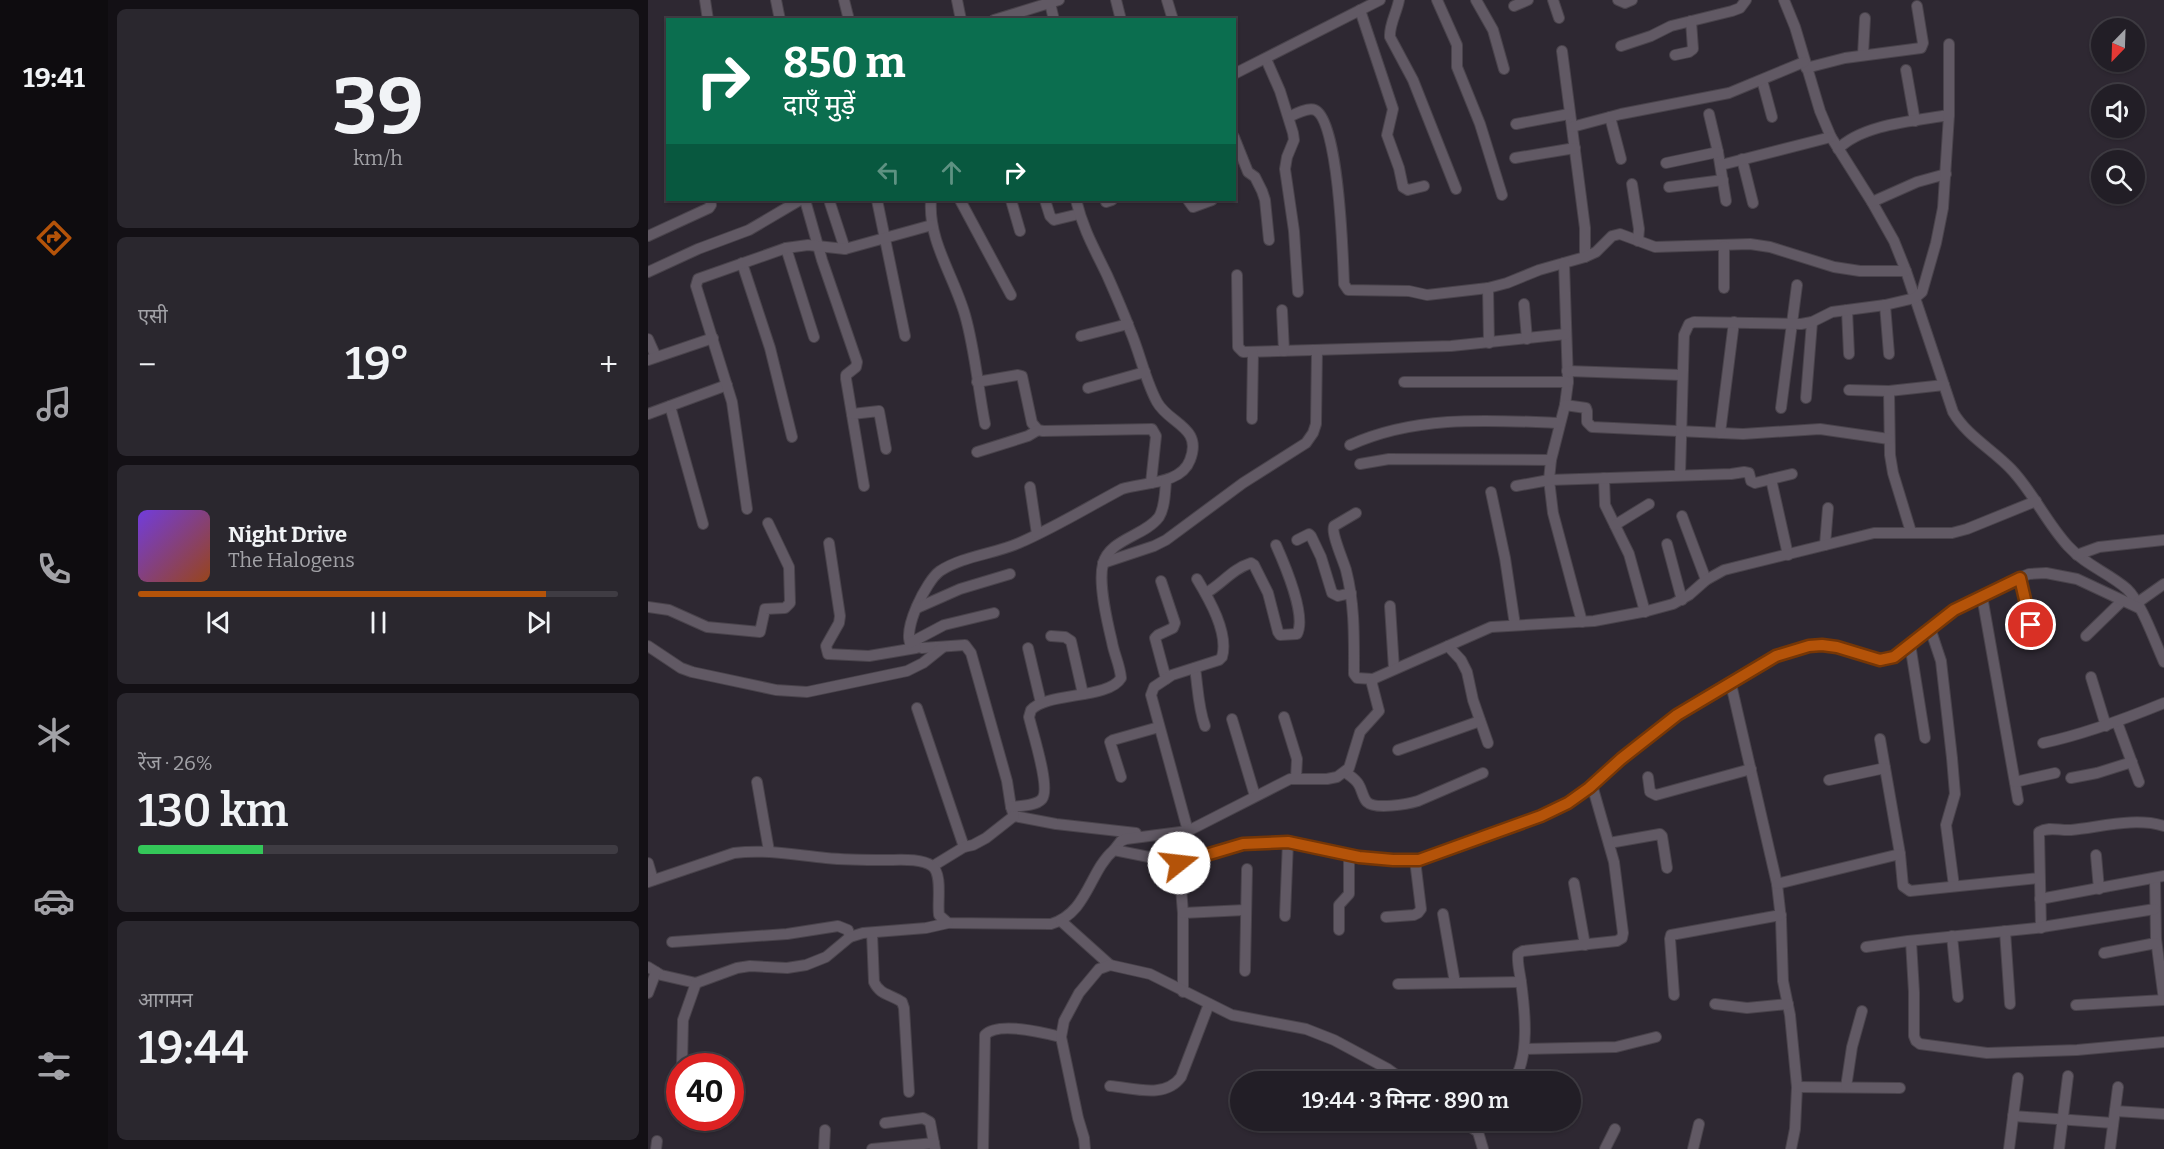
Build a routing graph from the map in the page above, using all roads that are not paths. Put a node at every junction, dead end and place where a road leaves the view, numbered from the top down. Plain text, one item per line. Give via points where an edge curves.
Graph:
1 (705, 0) edge
2 (776, 0) edge
3 (844, 0) edge
4 (957, 0) edge
5 (1116, 0) edge
6 (1168, 0) edge
7 (1380, 0) edge
8 (1399, 0) edge
9 (1476, 0) edge
10 (1528, 0) edge
11 (1553, 0) edge
12 (1618, 0) edge
13 (1632, 0) edge
14 (1746, 0) edge
15 (1784, 0) edge
16 (1054, 2) edge
17 (1514, 6) dead end
18 (1917, 6) dead end
19 (1440, 7) edge
20 (1360, 9) junction
21 (708, 18) edge
22 (780, 18) edge
23 (848, 18) edge
24 (961, 18) edge
25 (1002, 18) edge
26 (1054, 18) edge
27 (1120, 18) edge
28 (1172, 18) edge
29 (1559, 18) dead end
30 (1864, 18) dead end
31 (1691, 21) junction
32 (1949, 44) dead end
33 (1621, 46) dead end
34 (1562, 51) dead end
35 (1675, 55) dead end
36 (1863, 55) junction
37 (1266, 59) junction
38 (1805, 65) junction
39 (1504, 69) dead end
40 (1906, 70) dead end
41 (1236, 73) edge
42 (1762, 81) junction
43 (1287, 112) junction
44 (1569, 114) junction
45 (1709, 114) dead end
46 (1949, 115) junction
47 (1610, 117) junction
48 (1772, 117) dead end
49 (1915, 121) junction
50 (1516, 124) dead end
51 (1572, 127) junction
52 (1831, 137) junction
53 (1236, 142) edge
54 (1575, 148) junction
55 (1838, 149) junction
56 (1718, 152) junction
57 (1515, 158) dead end
58 (1622, 159) dead end
59 (1742, 159) junction
60 (1666, 163) dead end
61 (1721, 165) junction
62 (1946, 174) junction
63 (1723, 180) junction
64 (1632, 184) dead end
65 (1424, 186) dead end
66 (1668, 187) dead end
67 (1456, 189) dead end
68 (1502, 195) dead end
69 (710, 201) edge
70 (798, 201) edge
71 (805, 201) edge
72 (877, 201) edge
73 (931, 201) edge
74 (961, 201) edge
75 (1011, 201) edge
76 (1044, 201) edge
77 (1076, 201) edge
78 (1189, 201) edge
79 (1209, 201) edge
80 (1726, 201) dead end
81 (1872, 202) junction
82 (1753, 203) dead end
83 (830, 204) dead end
84 (1079, 214) junction
85 (932, 225) junction
86 (1020, 231) dead end
87 (648, 236) edge
88 (885, 239) junction
89 (1269, 240) dead end
90 (1638, 241) junction
91 (1724, 246) junction
92 (786, 248) junction
93 (819, 248) junction
94 (845, 249) junction
95 (1585, 257) junction
96 (742, 263) junction
97 (1564, 263) junction
98 (1906, 271) junction
99 (648, 272) edge
100 (1237, 275) dead end
101 (1797, 285) dead end
102 (1488, 288) junction
103 (1724, 288) dead end
104 (1298, 292) dead end
105 (1011, 295) dead end
106 (1916, 298) junction
107 (1524, 304) dead end
108 (1885, 305) junction
109 (1282, 310) dead end
110 (1847, 310) junction
111 (1734, 322) junction
112 (1812, 322) junction
113 (1792, 323) junction
114 (1128, 324) junction
115 (1566, 334) junction
116 (905, 336) dead end
117 (1081, 336) dead end
118 (814, 337) dead end
119 (713, 338) junction
120 (648, 339) edge
121 (1527, 339) junction
122 (1489, 343) junction
123 (1317, 350) junction
124 (1284, 351) junction
125 (1253, 352) junction
126 (1849, 354) dead end
127 (1890, 354) dead end
128 (652, 359) edge
129 (1145, 372) junction
130 (1682, 375) junction
131 (1568, 376) junction
132 (977, 382) junction
133 (1404, 382) dead end
134 (727, 385) junction
135 (1944, 385) junction
136 (1088, 388) dead end
137 (1849, 390) dead end
138 (1889, 391) junction
139 (1806, 398) dead end
140 (1565, 405) junction
141 (670, 406) junction
142 (1781, 408) dead end
143 (648, 414) edge
144 (852, 414) junction
145 (1252, 419) dead end
146 (1560, 423) junction
147 (985, 424) dead end
148 (1038, 429) junction
149 (1681, 430) junction
150 (1720, 433) junction
151 (792, 438) dead end
152 (1889, 439) junction
153 (1350, 445) dead end
154 (886, 449) dead end
155 (977, 452) dead end
156 (1551, 460) junction
157 (1360, 464) dead end
158 (1792, 474) dead end
159 (1680, 475) junction
160 (1604, 478) junction
161 (1771, 479) junction
162 (1549, 480) junction
163 (1166, 481) junction
164 (1151, 483) junction
165 (864, 486) dead end
166 (1516, 486) dead end
167 (1030, 487) dead end
168 (1491, 492) dead end
169 (2036, 501) junction
170 (1649, 504) dead end
171 (1828, 508) dead end
172 (747, 509) dead end
173 (1356, 513) dead end
174 (1682, 516) dead end
175 (768, 523) dead end
176 (703, 524) dead end
177 (1616, 525) junction
178 (1911, 532) junction
179 (1037, 534) junction
180 (1297, 540) dead end
181 (2164, 540) edge
182 (829, 543) dead end
183 (1276, 544) dead end
184 (1667, 544) dead end
185 (1825, 545) junction
186 (1788, 555) junction
187 (2077, 555) junction
188 (1103, 563) junction
189 (1010, 574) dead end
190 (2020, 578) junction
191 (1197, 579) dead end
192 (1161, 580) dead end
193 (1706, 580) junction
194 (2164, 584) edge
195 (1206, 593) junction
196 (1351, 593) junction
197 (1982, 596) junction
198 (1682, 600) junction
199 (2122, 601) junction
200 (2138, 605) junction
201 (1390, 606) dead end
202 (649, 608) edge
203 (918, 608) junction
204 (1645, 612) junction
205 (994, 613) dead end
206 (1582, 622) junction
207 (1515, 626) junction
208 (1930, 628) junction
209 (1051, 636) dead end
210 (2086, 636) dead end
211 (2033, 637) dead end
212 (1910, 644) junction
213 (913, 645) junction
214 (648, 646) edge
215 (1448, 646) junction
216 (943, 647) junction
217 (1028, 648) dead end
218 (2164, 662) edge
219 (1195, 668) junction
220 (1394, 669) junction
221 (2091, 677) dead end
222 (1166, 679) junction
223 (1373, 679) junction
224 (1731, 684) junction
225 (1083, 694) junction
226 (1041, 703) junction
227 (2164, 703) edge
228 (917, 708) dead end
229 (1284, 717) dead end
230 (1232, 719) dead end
231 (1480, 721) junction
232 (2112, 724) junction
233 (1205, 726) dead end
234 (1159, 727) junction
235 (1925, 738) dead end
236 (1880, 739) dead end
237 (2043, 742) dead end
238 (1488, 743) dead end
239 (1398, 750) dead end
240 (2132, 762) junction
241 (1885, 768) junction
242 (1751, 769) junction
243 (1345, 772) junction
244 (1483, 773) dead end
245 (2055, 773) dead end
246 (1121, 777) dead end
247 (1648, 777) dead end
248 (1296, 778) junction
249 (2071, 778) dead end
250 (1829, 780) dead end
251 (757, 782) dead end
252 (2015, 782) junction
253 (2139, 782) dead end
254 (1592, 785) junction
255 (1255, 796) junction
256 (2019, 800) dead end
257 (1013, 811) junction
258 (2164, 826) edge
259 (1188, 831) junction
260 (1166, 835) junction
261 (1288, 842) junction
262 (1609, 843) junction
263 (964, 847) junction
264 (1114, 850) junction
265 (769, 851) junction
266 (1900, 854) junction
267 (1349, 855) junction
268 (2096, 855) dead end
269 (1415, 860) junction
270 (648, 863) edge
271 (1179, 863) junction
272 (933, 866) junction
273 (1667, 868) dead end
274 (1247, 869) dead end
275 (2160, 877) edge
276 (2039, 878) junction
277 (651, 881) edge
278 (1574, 883) dead end
279 (1778, 884) junction
280 (1954, 886) junction
281 (2099, 889) junction
282 (2040, 899) junction
283 (2155, 909) junction
284 (1245, 910) junction
285 (1183, 913) junction
286 (1443, 914) dead end
287 (1781, 915) junction
288 (1285, 916) dead end
289 (1386, 917) dead end
290 (1061, 921) junction
291 (948, 923) junction
292 (2041, 928) junction
293 (1339, 930) dead end
294 (2005, 931) junction
295 (2160, 931) edge
296 (872, 933) junction
297 (1952, 936) junction
298 (850, 937) junction
299 (1911, 940) junction
300 (672, 942) dead end
301 (2156, 943) junction
302 (1585, 945) junction
303 (1866, 947) dead end
304 (2104, 953) dead end
305 (1110, 965) junction
306 (652, 970) edge
307 (1245, 971) dead end
308 (1455, 982) junction
309 (1521, 982) junction
310 (696, 983) junction
311 (1398, 984) dead end
312 (1183, 992) junction
313 (648, 993) edge
314 (1674, 995) dead end
315 (1958, 997) dead end
316 (2164, 1000) edge
317 (1209, 1004) junction
318 (1715, 1004) dead end
319 (1788, 1004) junction
320 (2010, 1004) dead end
321 (2076, 1005) dead end
322 (1862, 1011) dead end
323 (1061, 1037) junction
324 (1656, 1037) dead end
325 (2164, 1042) edge
326 (1524, 1049) junction
327 (681, 1053) edge
328 (1391, 1071) edge
329 (1518, 1071) edge
330 (2068, 1076) dead end
331 (2018, 1078) dead end
332 (1110, 1086) dead end
333 (1797, 1087) junction
334 (1846, 1087) junction
335 (2118, 1087) dead end
336 (1900, 1088) dead end
337 (909, 1092) dead end
338 (2115, 1111) junction
339 (2164, 1114) edge
340 (2013, 1116) junction
341 (2064, 1119) junction
342 (885, 1123) dead end
343 (2113, 1123) junction
344 (1699, 1124) dead end
345 (1615, 1129) dead end
346 (825, 1130) dead end
347 (1478, 1132) edge
348 (934, 1146) edge
349 (824, 1149) edge
350 (873, 1149) edge
351 (983, 1149) edge
352 (1085, 1149) edge
353 (1483, 1149) edge
354 (1605, 1149) edge
355 (1693, 1149) edge
356 (1791, 1149) edge
357 (2009, 1149) edge
358 (2059, 1149) edge
359 (2110, 1149) edge

1 - 21 street
2 - 22 street
3 - 23 street
4 - 24 street
5 - 27 street
6 - 28 street
7 - 20 street
8 - 67 street via 1390,37 1413,80
9 - 39 street via 1493,30
10 - 17 street
11 - 29 street
12 - 13 street
14 - 31 street via 1732,12
15 - 38 street
16 - 25 street
16 - 26 street
18 - 36 street via 1923,46
19 - 68 street via 1457,45 1457,67
20 - 37 street
20 - 65 street via 1393,109 1387,135 1402,187 1408,190
30 - 36 street
31 - 33 street
31 - 35 street via 1693,49
32 - 46 street
34 - 44 street
36 - 38 street
37 - 41 street
37 - 43 street
38 - 42 street
38 - 52 street
40 - 49 street
42 - 47 street via 1707,99
42 - 48 street
43 - 102 street via 1315,110 1327,134 1340,200 1345,288 1427,295
43 - 104 street via 1294,140 1286,169
44 - 50 street
44 - 51 street
45 - 56 street
46 - 49 street
46 - 62 street
47 - 51 street
47 - 58 street
49 - 55 street via 1856,135
51 - 54 street
52 - 55 street
52 - 59 street
53 - 89 street via 1248,172 1262,191
54 - 57 street
54 - 95 street via 1586,228
55 - 81 street
56 - 60 street
56 - 61 street
59 - 61 street
59 - 82 street
61 - 63 street
62 - 81 street
62 - 106 street via 1936,243 1924,287
63 - 66 street
63 - 80 street
64 - 90 street
69 - 87 street via 709,208
70 - 99 street via 749,230
71 - 93 street
72 - 88 street
73 - 85 street
74 - 105 street
75 - 86 street
76 - 84 street via 1054,220
77 - 84 street
78 - 79 street via 1193,207
81 - 98 street
83 - 94 street
84 - 114 street
85 - 88 street
85 - 132 street via 964,314
88 - 94 street
88 - 116 street
90 - 91 street via 1655,247
90 - 95 street via 1620,234 1612,236
91 - 98 street via 1770,247 1860,271
91 - 103 street
92 - 93 street
92 - 96 street
92 - 118 street
93 - 94 street
93 - 144 street via 857,362 846,375
95 - 97 street
96 - 119 street via 696,282
96 - 151 street via 770,348
97 - 102 street
97 - 115 street
98 - 106 street
100 - 125 street via 1238,347 1243,352
101 - 113 street
102 - 122 street
106 - 108 street
106 - 135 street
107 - 121 street
108 - 110 street
108 - 127 street
109 - 124 street
110 - 112 street
110 - 126 street
111 - 113 street
111 - 130 street via 1689,324 1684,335
111 - 150 street
112 - 113 street
112 - 139 street
113 - 142 street
114 - 117 street
114 - 129 street
115 - 121 street
115 - 131 street
119 - 128 street
119 - 134 street
120 - 128 street
121 - 122 street
122 - 123 street
123 - 124 street
123 - 188 street via 1316,424 1306,442 1166,540
124 - 125 street
125 - 145 street
129 - 136 street
129 - 163 street via 1158,405 1190,433 1190,462
130 - 131 street
130 - 149 street
131 - 133 street
131 - 140 street
132 - 147 street
132 - 148 street via 1022,376 1032,423
134 - 141 street
134 - 172 street
135 - 138 street
135 - 169 street via 1960,424 2001,459
137 - 138 street
138 - 152 street
140 - 146 street
140 - 149 street via 1586,408 1587,422 1592,427
141 - 143 street
141 - 176 street
144 - 154 street via 879,411
144 - 165 street
146 - 153 street via 1453,421 1396,429
146 - 156 street
148 - 155 street via 1024,438
148 - 164 street via 1152,429 1156,436
149 - 150 street
149 - 159 street
150 - 152 street via 1772,434 1820,429
152 - 178 street via 1893,473
156 - 157 street via 1389,459
156 - 162 street
158 - 161 street
159 - 160 street
159 - 161 street via 1744,472 1749,473 1753,483
160 - 162 street
160 - 177 street via 1605,505
161 - 186 street
162 - 166 street
162 - 206 street via 1553,513
163 - 164 street
163 - 188 street via 1158,517 1112,550
164 - 179 street via 1122,489
167 - 179 street
168 - 207 street
169 - 178 street via 1952,533
169 - 187 street via 2058,535
170 - 177 street
171 - 185 street
173 - 196 street via 1332,528
174 - 193 street
175 - 202 street via 789,567 790,603 785,608 765,609 760,632 707,627 669,610
177 - 204 street via 1629,554
178 - 185 street via 1874,533
179 - 203 street via 939,572
180 - 196 street via 1311,536 1332,593
181 - 187 street via 2099,547
182 - 213 street via 840,616 826,646 828,654 869,656
183 - 195 street via 1295,598 1297,634 1278,632 1268,593 1251,563
184 - 198 street
185 - 186 street
186 - 193 street via 1724,570
187 - 200 street via 2126,588
188 - 225 street via 1102,581 1121,678 1114,685
189 - 203 street via 960,589
190 - 197 street
190 - 199 street via 2029,574 2062,575 2102,589
190 - 211 street
191 - 195 street
192 - 222 street via 1175,623 1155,638
193 - 198 street
194 - 200 street
195 - 219 street via 1218,617 1224,653 1219,660
196 - 223 street via 1354,674 1357,678
197 - 208 street
197 - 252 street
198 - 204 street
199 - 200 street
199 - 210 street
200 - 218 street
201 - 220 street
203 - 213 street via 909,629 908,640
204 - 206 street
205 - 213 street via 944,625
206 - 207 street
207 - 215 street via 1491,627
208 - 212 street
208 - 280 street via 1941,661 1952,758 1955,795 1946,825
209 - 225 street via 1071,641
212 - 224 street via 1894,657 1880,660 1837,647 1809,646 1776,656
212 - 235 street
213 - 216 street
214 - 216 street via 692,672 776,690 807,692 907,671
215 - 220 street
215 - 231 street via 1464,666
216 - 257 street via 965,645 971,653
217 - 226 street
219 - 222 street
219 - 233 street via 1199,709
220 - 223 street
221 - 232 street
222 - 234 street via 1152,690
223 - 243 street via 1378,711 1360,732 1352,763
224 - 242 street
224 - 254 street via 1677,715
225 - 226 street
226 - 257 street via 1031,710 1029,717 1044,795 1040,801
227 - 232 street
228 - 263 street
229 - 248 street via 1297,759
230 - 255 street
231 - 238 street
231 - 239 street
232 - 237 street
232 - 240 street
234 - 246 street via 1110,742
234 - 259 street
236 - 241 street
240 - 249 street
240 - 253 street
241 - 250 street
241 - 266 street
242 - 247 street via 1656,795 1650,792
242 - 279 street
243 - 244 street via 1360,786 1366,802 1382,806 1418,801
243 - 248 street via 1327,780
245 - 252 street
248 - 255 street
251 - 265 street
252 - 256 street
254 - 262 street
254 - 269 street via 1541,816
255 - 259 street
257 - 260 street via 1096,829
257 - 263 street via 986,838
258 - 276 street via 2145,822 2042,830
259 - 260 street
260 - 264 street via 1126,839
261 - 267 street
261 - 271 street via 1243,844
261 - 288 street
262 - 273 street via 1660,834
262 - 302 street via 1622,938
263 - 272 street
264 - 271 street
264 - 290 street via 1080,903
265 - 272 street via 912,861
265 - 277 street via 734,853
266 - 279 street
266 - 280 street via 1906,889
267 - 269 street
267 - 293 street via 1349,894 1340,905
268 - 281 street
269 - 289 street via 1421,909 1414,915
270 - 277 street
271 - 285 street
272 - 291 street via 939,882 939,915
274 - 284 street
275 - 281 street
275 - 283 street
276 - 280 street
276 - 282 street
278 - 302 street
279 - 287 street
281 - 282 street
282 - 292 street
283 - 292 street
283 - 295 street
284 - 285 street
284 - 307 street
285 - 312 street
286 - 308 street
287 - 314 street via 1671,935
287 - 319 street via 1783,981
290 - 291 street
290 - 305 street
291 - 296 street
292 - 294 street
294 - 297 street
294 - 320 street
295 - 301 street
296 - 298 street
296 - 337 street via 874,982 882,994 902,1002 904,1008
297 - 299 street
297 - 315 street
298 - 300 street via 848,930 838,926 787,934
298 - 310 street via 826,957 806,965 737,968
299 - 303 street
299 - 325 street via 1914,1036 1920,1044 1987,1053
301 - 304 street
301 - 316 street
302 - 309 street via 1520,952 1517,960
305 - 312 street via 1150,974
305 - 323 street via 1099,969 1079,993 1064,1021
306 - 310 street
306 - 313 street
308 - 309 street
308 - 311 street
309 - 326 street
310 - 327 street via 683,1020
312 - 317 street
316 - 321 street
317 - 328 street via 1232,1015 1306,1029
317 - 332 street via 1175,1085 1158,1091
318 - 319 street via 1748,1008
319 - 333 street
322 - 334 street
323 - 351 street via 1034,1030 993,1029 986,1035
323 - 352 street
324 - 326 street via 1616,1047
326 - 329 street
330 - 341 street
331 - 340 street
333 - 334 street
333 - 356 street
334 - 336 street
335 - 338 street
338 - 339 street
338 - 343 street
340 - 341 street
340 - 357 street
341 - 343 street
341 - 358 street
342 - 348 street via 928,1119
343 - 359 street
344 - 355 street
345 - 354 street
346 - 349 street
347 - 353 street
348 - 350 street

